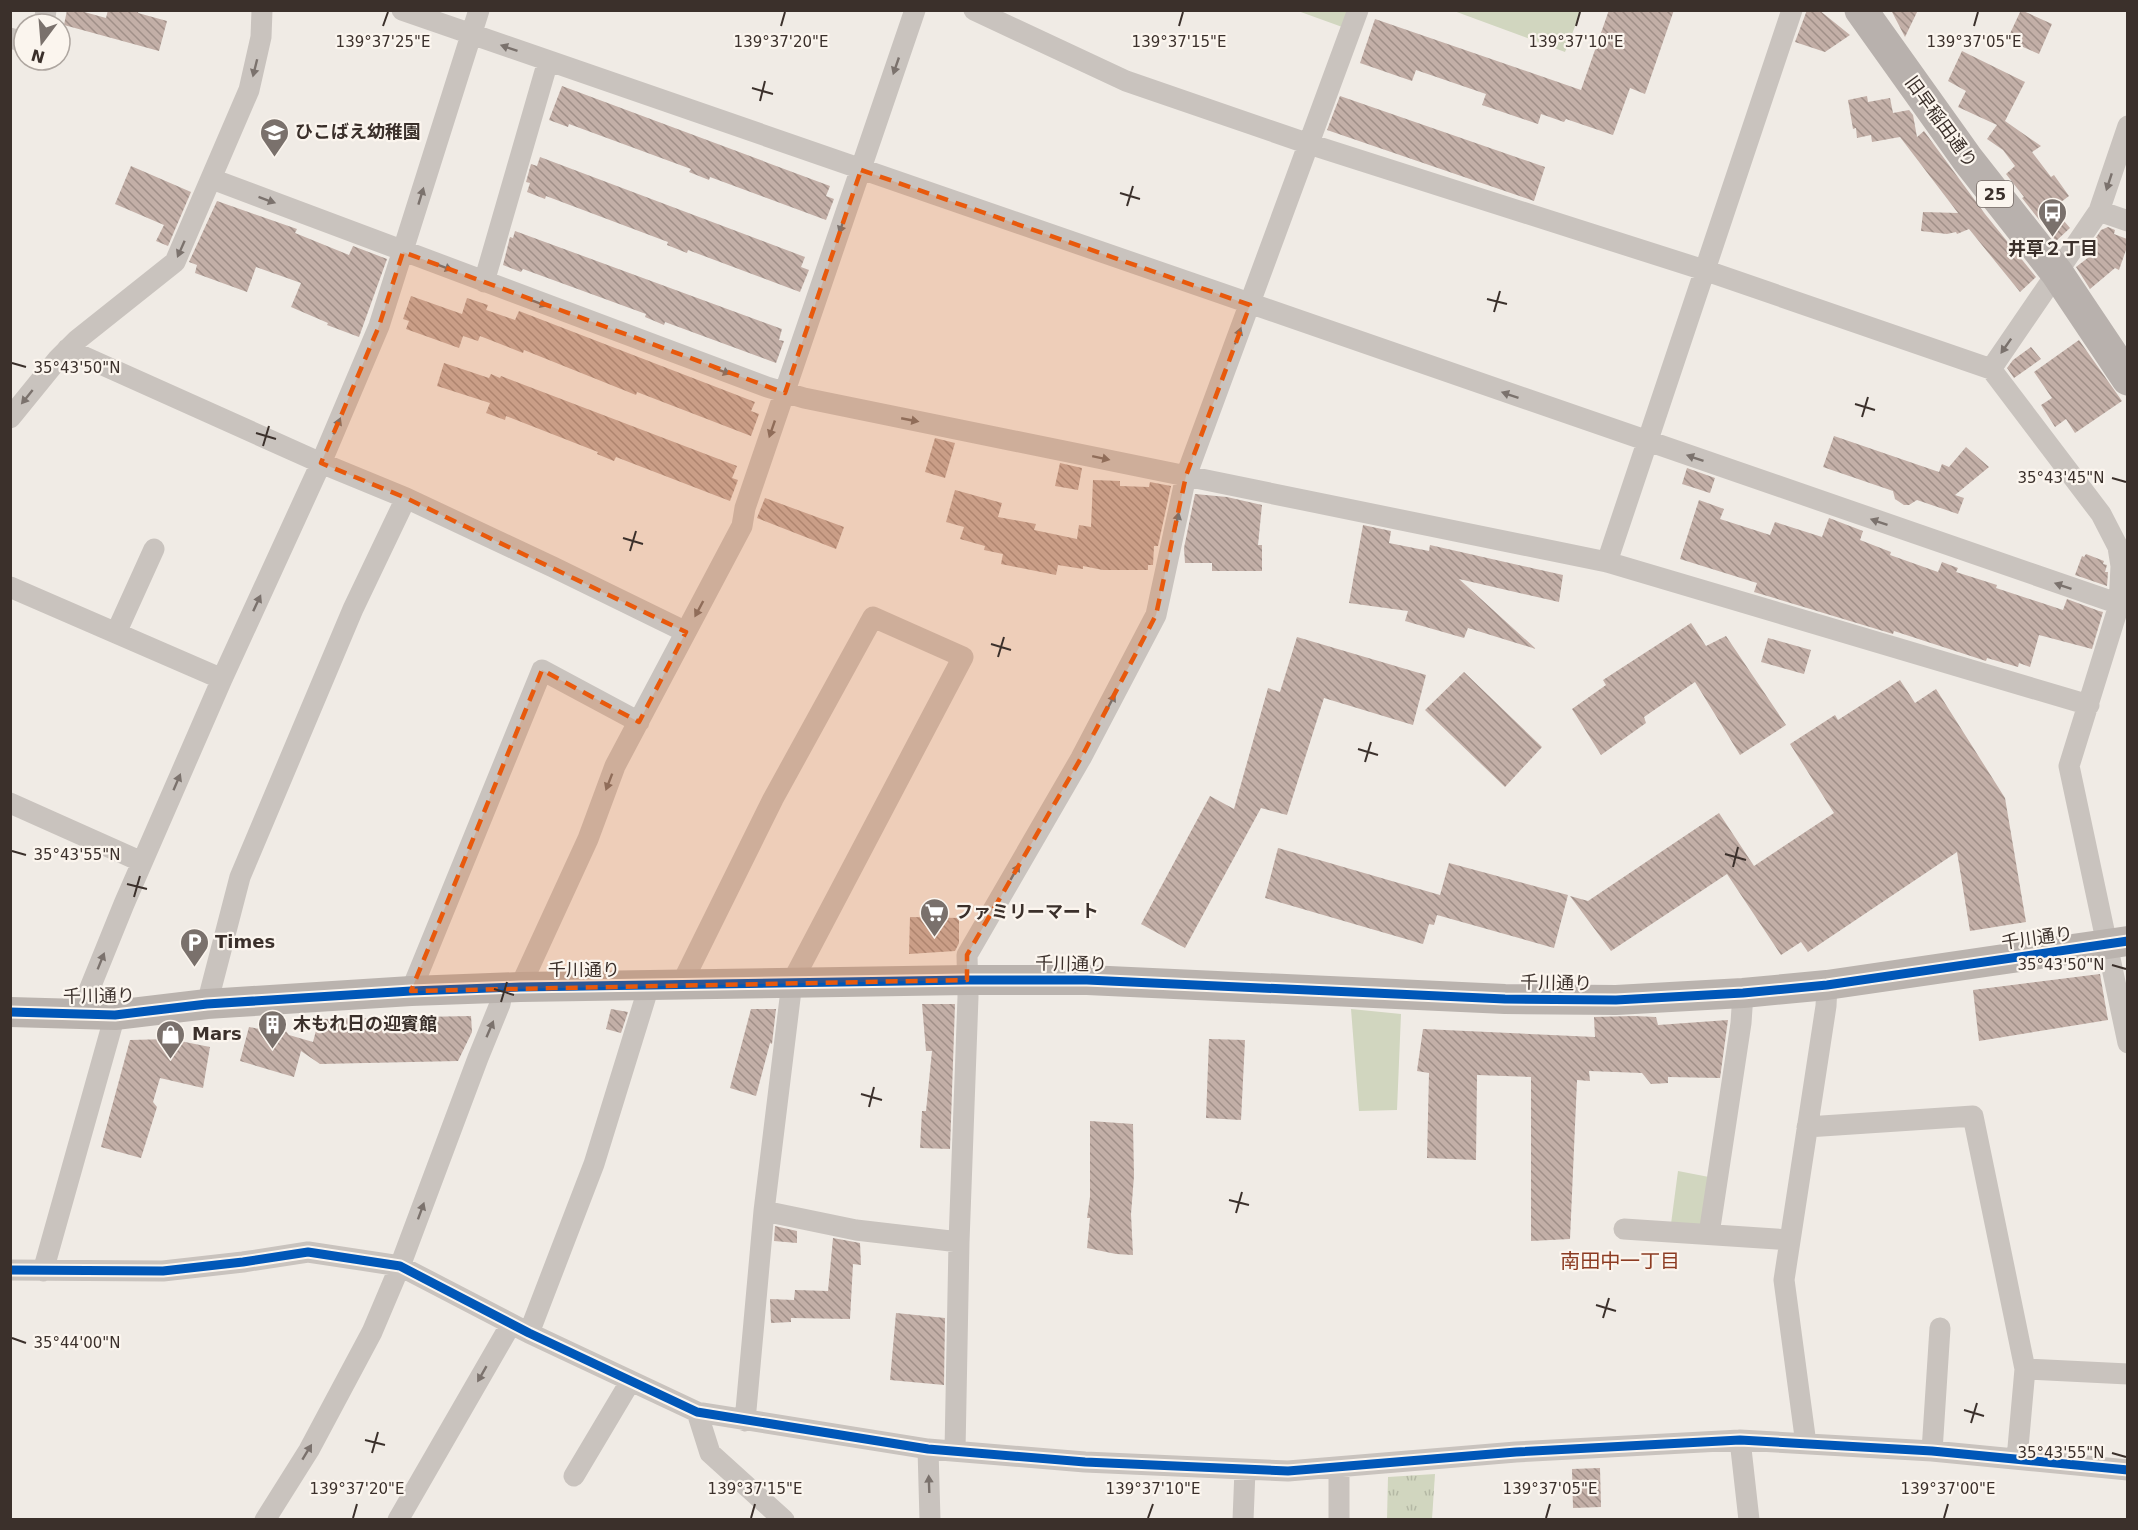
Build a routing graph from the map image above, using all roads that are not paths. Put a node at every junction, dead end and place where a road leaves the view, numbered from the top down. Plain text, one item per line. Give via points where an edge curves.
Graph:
1 (262, 10) edge
2 (402, 10) edge
3 (478, 10) edge
4 (915, 10) edge
5 (974, 10) edge
6 (1358, 10) edge
7 (1792, 10) edge
8 (1862, 10) edge
9 (471, 35) junction
10 (548, 61) junction
11 (2127, 126) edge
12 (1309, 144) junction
13 (861, 170) junction
14 (213, 179) junction
15 (2099, 211) junction
16 (2127, 221) edge
17 (403, 252) junction
18 (1704, 270) junction
19 (2057, 273) junction
20 (484, 282) junction
21 (1250, 305) junction
22 (67, 349) junction
23 (1991, 369) junction
24 (2127, 379) edge
25 (785, 393) junction
26 (10, 418) edge
27 (1648, 442) junction
28 (321, 463) junction
29 (1186, 476) junction
30 (406, 498) junction
31 (154, 549) dead end
32 (1606, 562) junction
33 (10, 587) edge
34 (2123, 606) edge
35 (686, 632) junction
36 (116, 633) junction
37 (222, 679) junction
38 (2088, 705) junction
39 (639, 722) junction
40 (10, 802) edge
41 (142, 862) junction
42 (2118, 943) edge
43 (967, 980) junction
44 (792, 982) junction
45 (681, 985) junction
46 (1827, 985) junction
47 (649, 986) junction
48 (512, 987) junction
49 (411, 991) junction
50 (1743, 993) junction
51 (207, 1004) junction
52 (10, 1012) edge
53 (79, 1015) junction
54 (115, 1015) junction
55 (2127, 1043) edge
56 (1807, 1127) junction
57 (764, 1211) junction
58 (1624, 1229) dead end
59 (1709, 1234) junction
60 (1790, 1240) junction
61 (959, 1242) junction
62 (400, 1266) junction
63 (10, 1270) edge
64 (43, 1271) junction
65 (520, 1328) junction
66 (1940, 1328) dead end
67 (2025, 1370) junction
68 (2127, 1374) edge
69 (630, 1382) junction
70 (696, 1412) junction
71 (745, 1421) junction
72 (1740, 1440) junction
73 (1806, 1444) junction
74 (928, 1449) junction
75 (955, 1451) junction
76 (1932, 1451) junction
77 (2017, 1459) junction
78 (1338, 1467) junction
79 (1245, 1470) junction
80 (2127, 1470) edge
81 (574, 1476) dead end
82 (266, 1520) edge
83 (398, 1520) edge
84 (784, 1520) edge
85 (930, 1520) edge
86 (1243, 1520) edge
87 (1339, 1520) edge
88 (1749, 1520) edge

1 -> 14 street via 257,65
2 - 9 street
3 - 9 street
4 -> 13 street
5 - 12 street via 1126,81
6 - 12 street
7 - 18 street
8 - 19 main road, 旧早稲田通り / 25 via 1968,160
10 -> 9 street
17 -> 9 street
10 - 13 street
10 - 20 street
11 -> 15 street
12 - 18 street
12 - 21 street
13 - 21 street
13 -> 25 street
14 -> 17 street
14 -> 22 street via 175,262
15 - 16 street
15 - 19 street
17 -> 20 street
28 -> 17 street via 379,326
18 - 23 street
18 - 27 street
19 -> 23 street
19 - 24 main road, 旧早稲田通り / 25
20 -> 25 street
27 -> 21 street
29 -> 21 street
22 -> 26 street
22 - 28 street
23 - 34 street via 2101,514 2118,547
25 -> 29 street
25 -> 35 street via 742,526
27 - 32 street
34 -> 27 street
28 - 30 street
37 -> 28 street
29 - 32 street
43 -> 29 street via 967,956 1081,758 1156,615
30 - 35 street
30 - 51 street via 353,609 240,876
31 - 36 street
32 - 38 street
33 - 36 street
34 - 38 street
35 - 39 street
36 - 37 street
41 -> 37 street
38 - 42 street via 2069,766
39 -> 48 street via 615,766 588,839
39 - 49 street via 542,670
40 - 41 street
53 -> 41 street
42 - 46 main road, 千川通り
42 - 55 street
43 - 44 main road, 千川通り
43 - 50 main road, 千川通り via 1087,980 1505,999 1616,1000
43 - 61 street
44 - 45 main road, 千川通り
44 - 45 street via 963,657 873,617 773,799
44 - 57 street
45 - 47 main road, 千川通り
46 - 50 main road, 千川通り
46 - 56 street
47 - 48 main road, 千川通り
47 - 65 street via 594,1164
48 - 49 main road, 千川通り
62 -> 48 street via 478,1058 500,1004
49 - 51 main road, 千川通り
50 - 59 street
51 - 54 main road, 千川通り
52 - 53 main road, 千川通り
53 - 54 main road, 千川通り
54 - 64 street
56 - 60 street
56 - 67 street via 1973,1116
57 - 61 street via 856,1230
57 - 71 street
58 - 59 street
59 - 60 street
60 - 73 street via 1784,1280
61 - 75 street
62 - 64 street via 308,1252 163,1271
62 - 65 street
82 -> 62 street via 336,1401
63 - 64 street
65 - 69 street
65 -> 83 street
66 - 76 street
67 - 68 street
67 - 77 street
69 - 70 street
69 - 81 street
70 - 71 street
70 - 84 street via 710,1453
71 - 74 street
72 - 73 street
72 - 78 street via 1516,1452
72 - 88 street
73 - 76 street
74 - 75 street
85 -> 74 street
75 - 79 street
76 - 77 street
77 - 80 street
78 - 79 street
78 - 87 street
79 - 86 street

